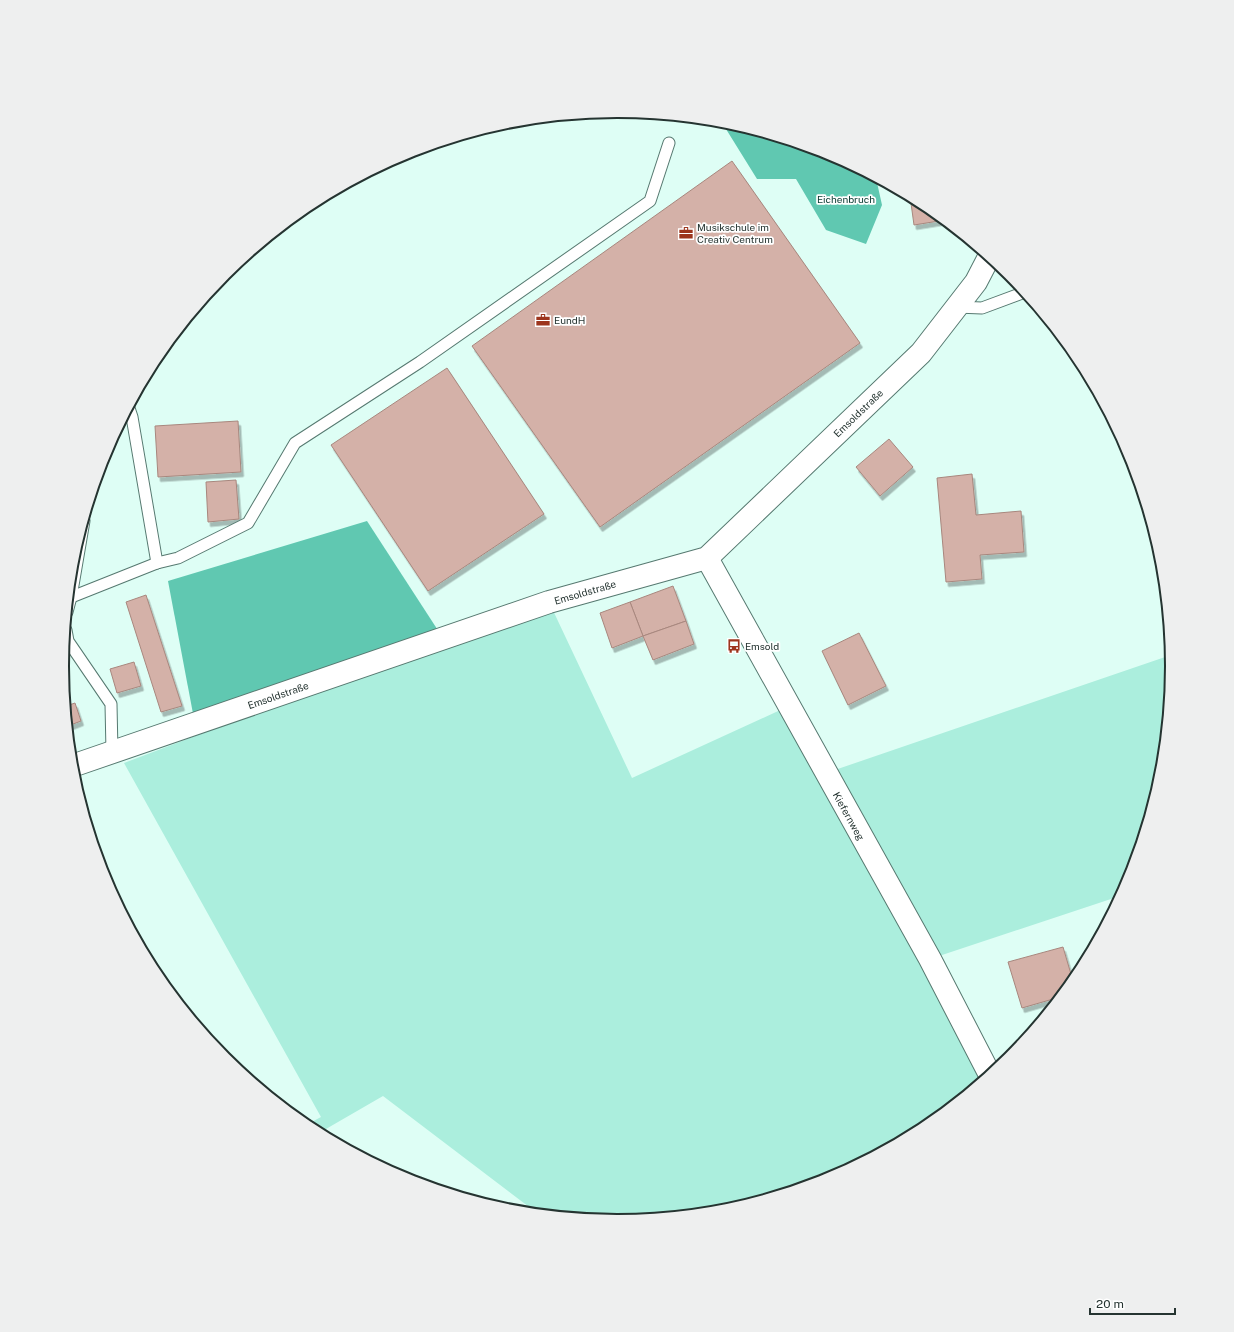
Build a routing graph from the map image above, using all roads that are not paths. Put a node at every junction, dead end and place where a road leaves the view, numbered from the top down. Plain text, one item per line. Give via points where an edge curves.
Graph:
1 (669, 143) dead end
2 (986, 262) edge
3 (1019, 294) edge
4 (956, 307) junction
5 (131, 414) edge
6 (707, 558) junction
7 (157, 563) junction
8 (74, 597) edge
9 (70, 643) edge
10 (112, 752) junction
11 (78, 764) edge
12 (987, 1069) edge

1 - 7 lane via 650,201 420,362 295,443 248,523 178,558
2 - 4 street, Emsoldstraße via 976,282
3 - 4 lane via 982,308
4 - 6 street, Emsoldstraße via 921,353
5 - 7 lane
6 - 10 street, Emsoldstraße via 549,602
6 - 12 street, Kiefernweg via 930,959
7 - 8 lane
9 - 10 lane via 111,704
10 - 11 street, Emsoldstraße

